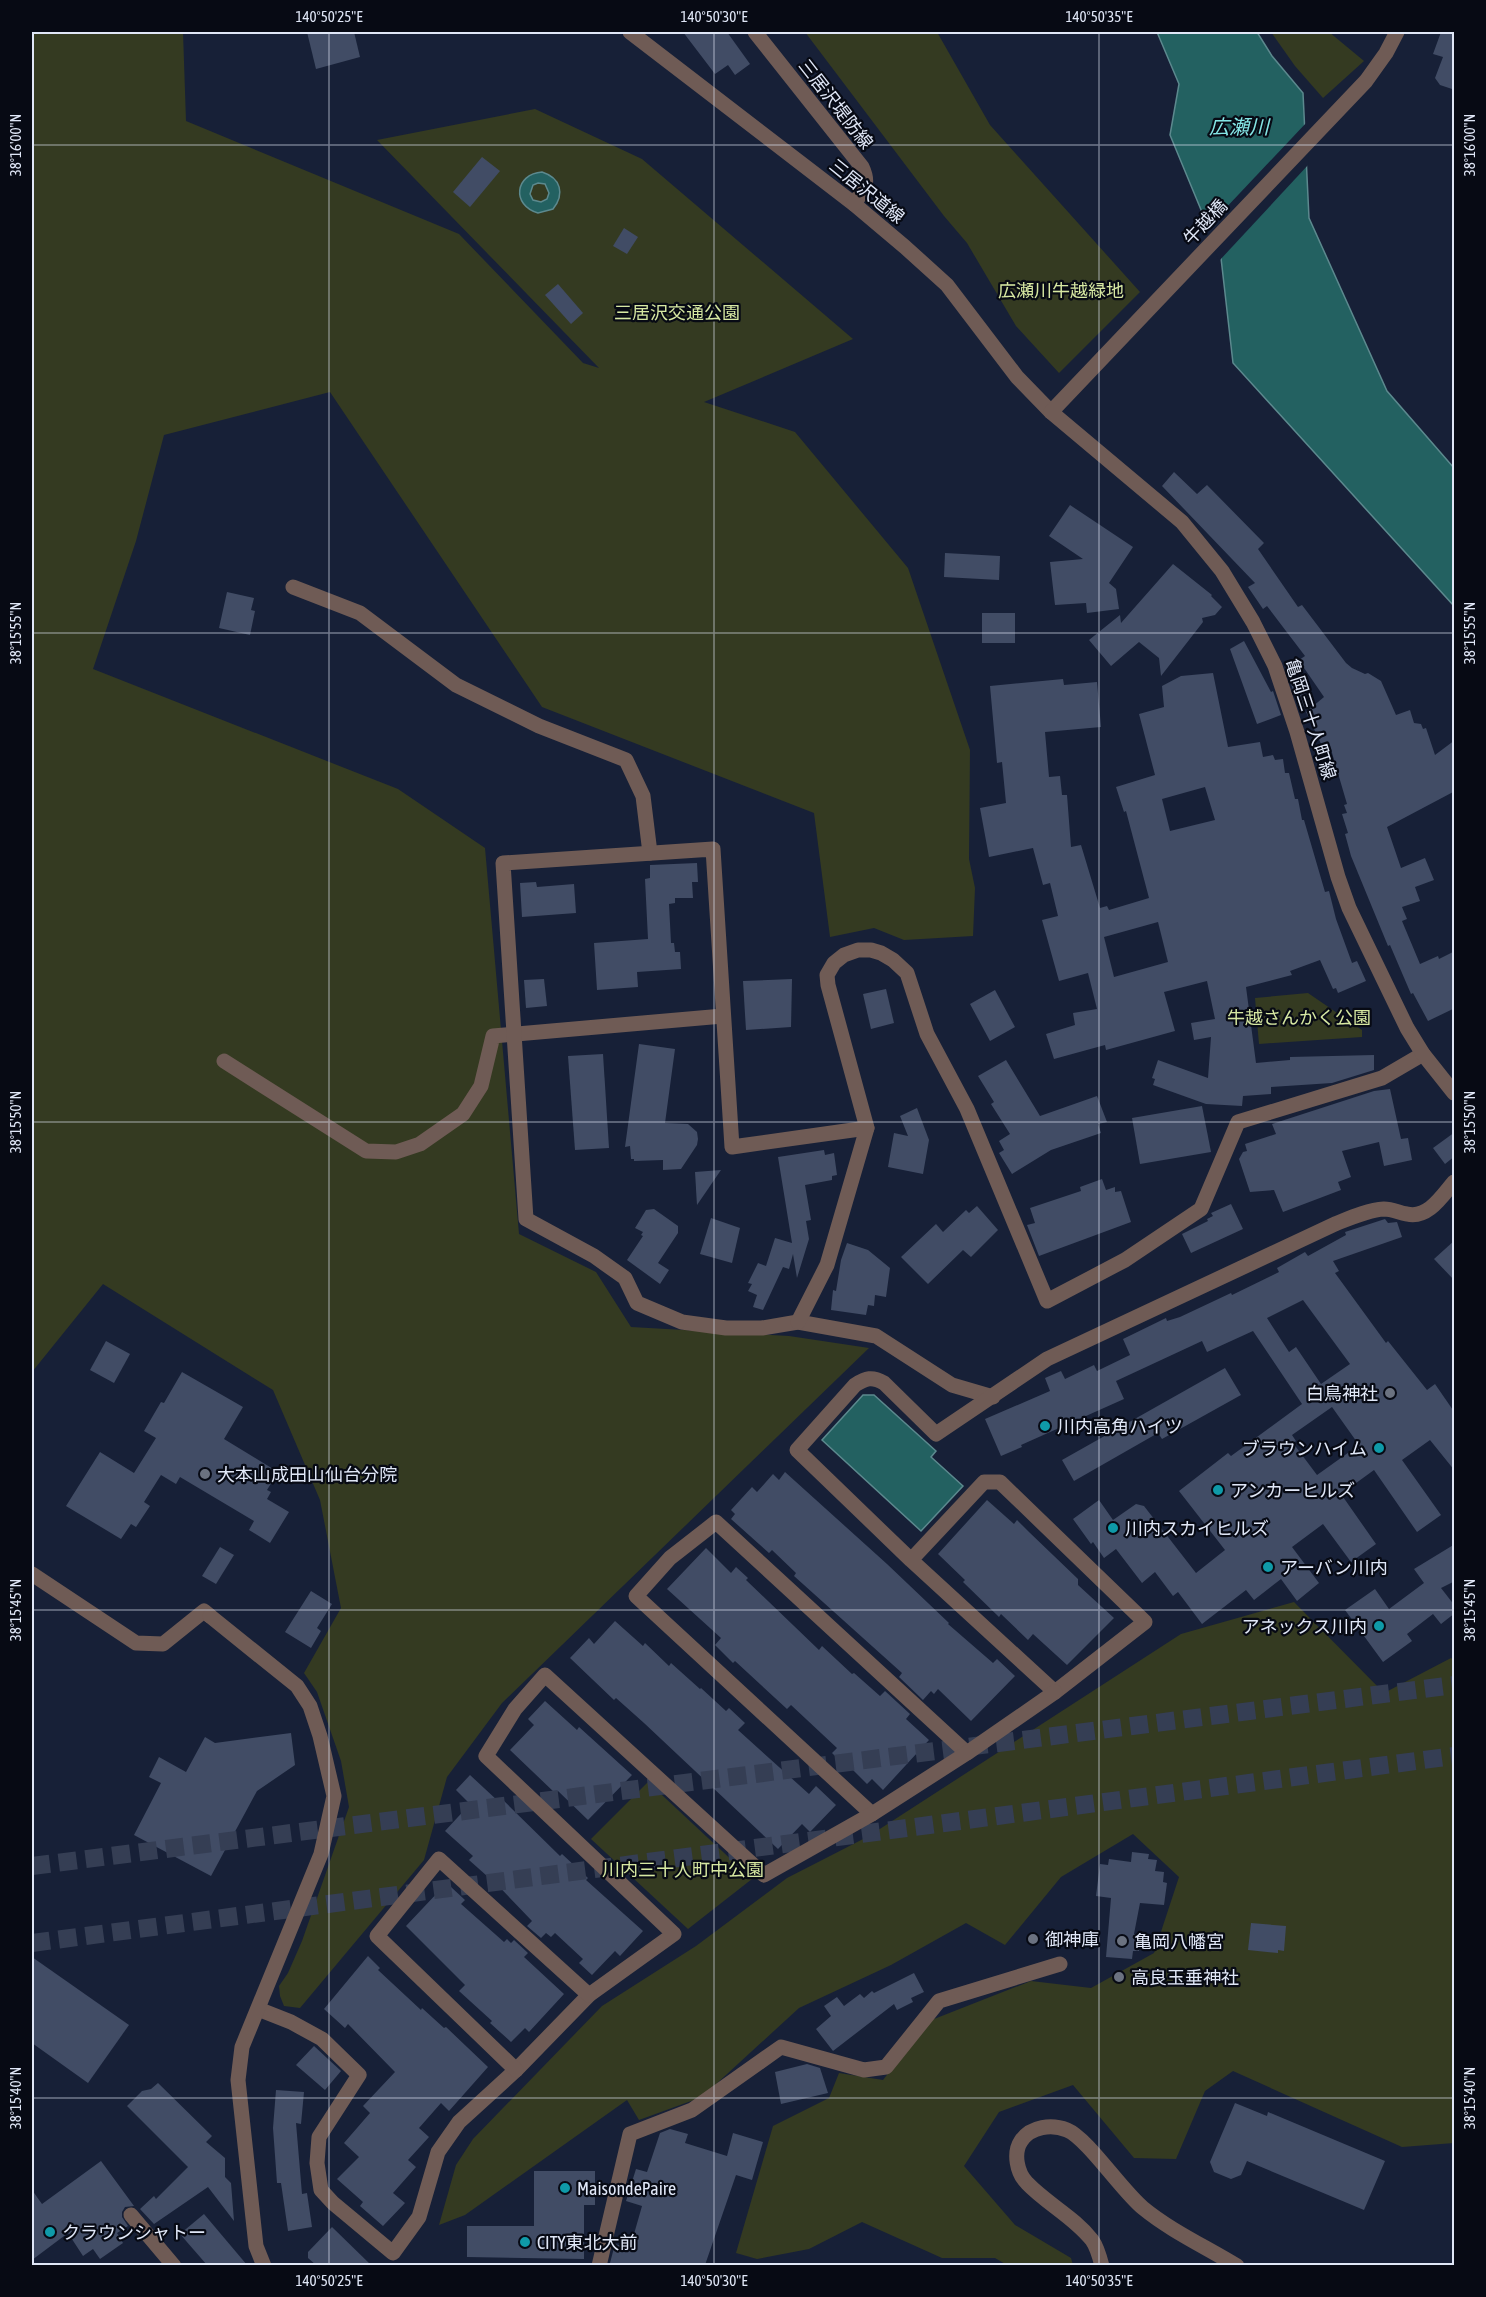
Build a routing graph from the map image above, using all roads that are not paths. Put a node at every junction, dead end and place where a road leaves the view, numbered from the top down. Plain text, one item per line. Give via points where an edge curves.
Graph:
1 (630, 32) edge
2 (755, 32) edge
3 (1397, 32) edge
4 (854, 204) junction
5 (1051, 411) junction
6 (293, 587) dead end
7 (650, 853) junction
8 (723, 1016) junction
9 (513, 1035) junction
10 (1423, 1054) junction
11 (224, 1061) dead end
12 (1455, 1093) edge
13 (867, 1128) junction
14 (1455, 1182) edge
15 (798, 1322) junction
16 (993, 1397) junction
17 (912, 1560) junction
18 (32, 1574) edge
19 (1055, 1692) junction
20 (968, 1753) junction
21 (872, 1814) junction
22 (1060, 1964) dead end
23 (589, 1995) junction
24 (258, 2009) junction
25 (516, 2070) junction
26 (131, 2215) dead end
27 (174, 2265) edge
28 (264, 2265) edge
29 (598, 2265) edge
30 (1102, 2265) edge
31 (1237, 2265) edge

1 - 4 street, 三居沢道線
2 - 4 street, 三居沢堤防線 via 862,167 867,177 865,188
3 - 5 street, 牛越橋 via 1365,81
4 - 5 street, 三居沢道線 via 947,285 1017,377
5 - 10 street, 亀岡三十人町線 via 1182,522 1222,571 1253,622 1275,666 1349,908 1397,1011
6 - 7 street via 360,613 456,685 539,726 626,760 643,796
7 - 8 street via 713,849
7 - 9 street via 503,862
8 - 9 street
8 - 13 street via 732,1147
9 - 11 street via 493,1036 481,1086 463,1114 420,1144 396,1152 366,1150
9 - 15 street via 526,1219 594,1256 625,1278 637,1303 682,1322 726,1328
10 - 12 street, 亀岡三十人町線
10 - 13 street via 1382,1078 1238,1122 1201,1209 1125,1260 1047,1301 967,1109 927,1034 907,973 881,952 858,950 834,963 828,985
13 - 15 street via 827,1265
14 - 16 street via 1421,1214 1383,1209 1335,1224 1047,1359
15 - 16 street via 876,1336 952,1385
16 - 17 street via 936,1434 884,1383 865,1378 797,1450
17 - 19 street
17 - 19 street via 984,1482 1000,1482 1145,1622
18 - 24 street via 136,1643 162,1644 204,1611 297,1686 310,1706 334,1796 321,1854
19 - 20 street
20 - 21 street
20 - 21 street via 716,1522 670,1558 636,1596
21 - 23 street via 764,1875 545,1675 515,1709 486,1756 674,1934
22 - 29 street via 939,2001 886,2067 864,2070 782,2047 692,2110 630,2133
23 - 25 street
23 - 25 street via 439,1858 376,1936
24 - 25 street via 322,2039 359,2075 319,2137 321,2190 393,2253 419,2217 438,2152 459,2122
24 - 28 street via 242,2047 238,2080 256,2246
26 - 27 street
30 - 31 street via 1094,2242 1025,2182 1019,2171 1018,2148 1030,2132 1056,2127 1077,2136 1144,2209

